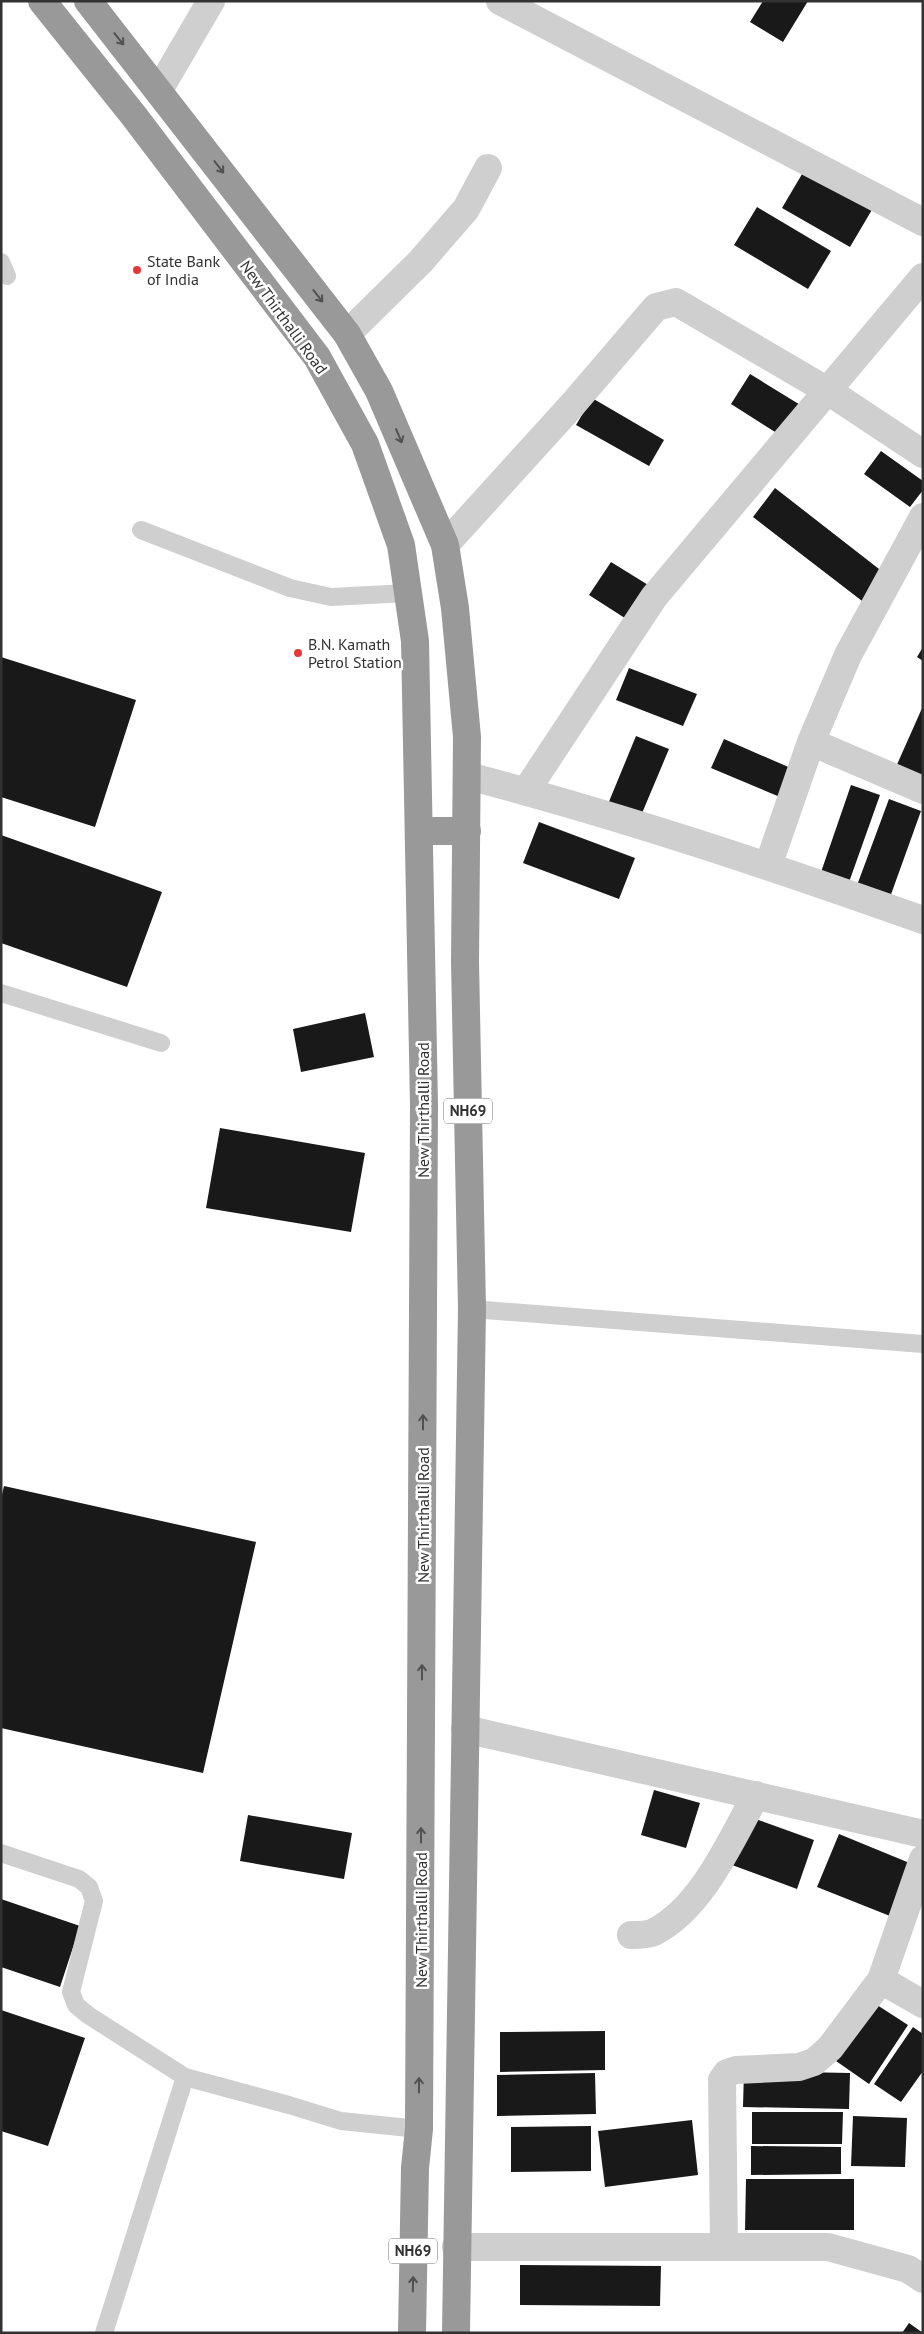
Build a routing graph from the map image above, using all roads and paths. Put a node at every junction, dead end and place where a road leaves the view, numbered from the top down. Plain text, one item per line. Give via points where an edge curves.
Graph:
1 (42, 1) edge
2 (88, 1) edge
3 (211, 1) edge
4 (500, 1) edge
5 (159, 90) junction
6 (488, 168) dead end
7 (923, 222) edge
8 (923, 277) edge
9 (348, 334) junction
10 (828, 391) junction
11 (923, 454) edge
12 (923, 517) edge
13 (141, 530) dead end
14 (445, 545) junction
15 (408, 593) junction
16 (811, 742) junction
17 (468, 776) junction
18 (923, 790) edge
19 (526, 791) junction
20 (420, 831) junction
21 (467, 831) junction
22 (768, 866) junction
23 (923, 920) edge
24 (1, 994) edge
25 (162, 1043) dead end
26 (472, 1309) junction
27 (923, 1344) edge
28 (465, 1729) junction
29 (756, 1795) junction
30 (923, 1834) edge
31 (1, 1853) edge
32 (923, 1859) edge
33 (631, 1936) dead end
34 (881, 1980) junction
35 (923, 2004) edge
36 (185, 2077) junction
37 (419, 2128) junction
38 (724, 2247) junction
39 (456, 2248) junction
40 (923, 2278) edge
41 (104, 2333) edge
42 (412, 2333) edge
43 (456, 2333) edge

1 - 15 highway, New Thirthalli Road / NH69 via 134,116 317,357 365,444 401,545
2 -> 5 highway, NH69
3 - 5 street
4 - 7 street
5 -> 9 highway, NH69
6 - 9 street via 466,209 421,261
8 - 10 street
9 -> 14 highway, NH69 via 379,391
10 - 11 street
10 - 14 street via 676,302 656,307
10 - 19 street via 654,597
12 - 16 street via 848,655
13 - 15 lane via 290,588 331,597
14 - 17 highway, NH69 via 456,618
15 - 20 highway, New Thirthalli Road / NH69 via 415,641
16 - 18 street
16 - 22 street
17 - 19 street
17 - 21 highway, NH69
19 - 22 street
20 - 21 highway
37 -> 20 highway, New Thirthalli Road / NH69 via 424,1134
21 - 26 highway, NH69 via 465,962
22 - 23 street
24 - 25 lane
26 - 27 lane
26 - 28 highway, NH69
28 - 29 street
28 - 39 highway, NH69
29 - 30 street
29 - 33 street via 720,1860 685,1911 652,1933
31 - 36 lane via 79,1879 89,1887 94,1901 70,1992 76,2005 88,2016
32 - 34 street
34 - 35 street
34 - 38 street via 830,2048 814,2062 799,2067 736,2070 727,2073 722,2080
36 - 37 lane via 341,2121
36 - 41 lane
42 -> 37 highway, New Thirthalli Road / NH69 via 415,2168
38 - 39 street
38 - 40 street via 828,2246 908,2269
39 - 43 highway, NH69

